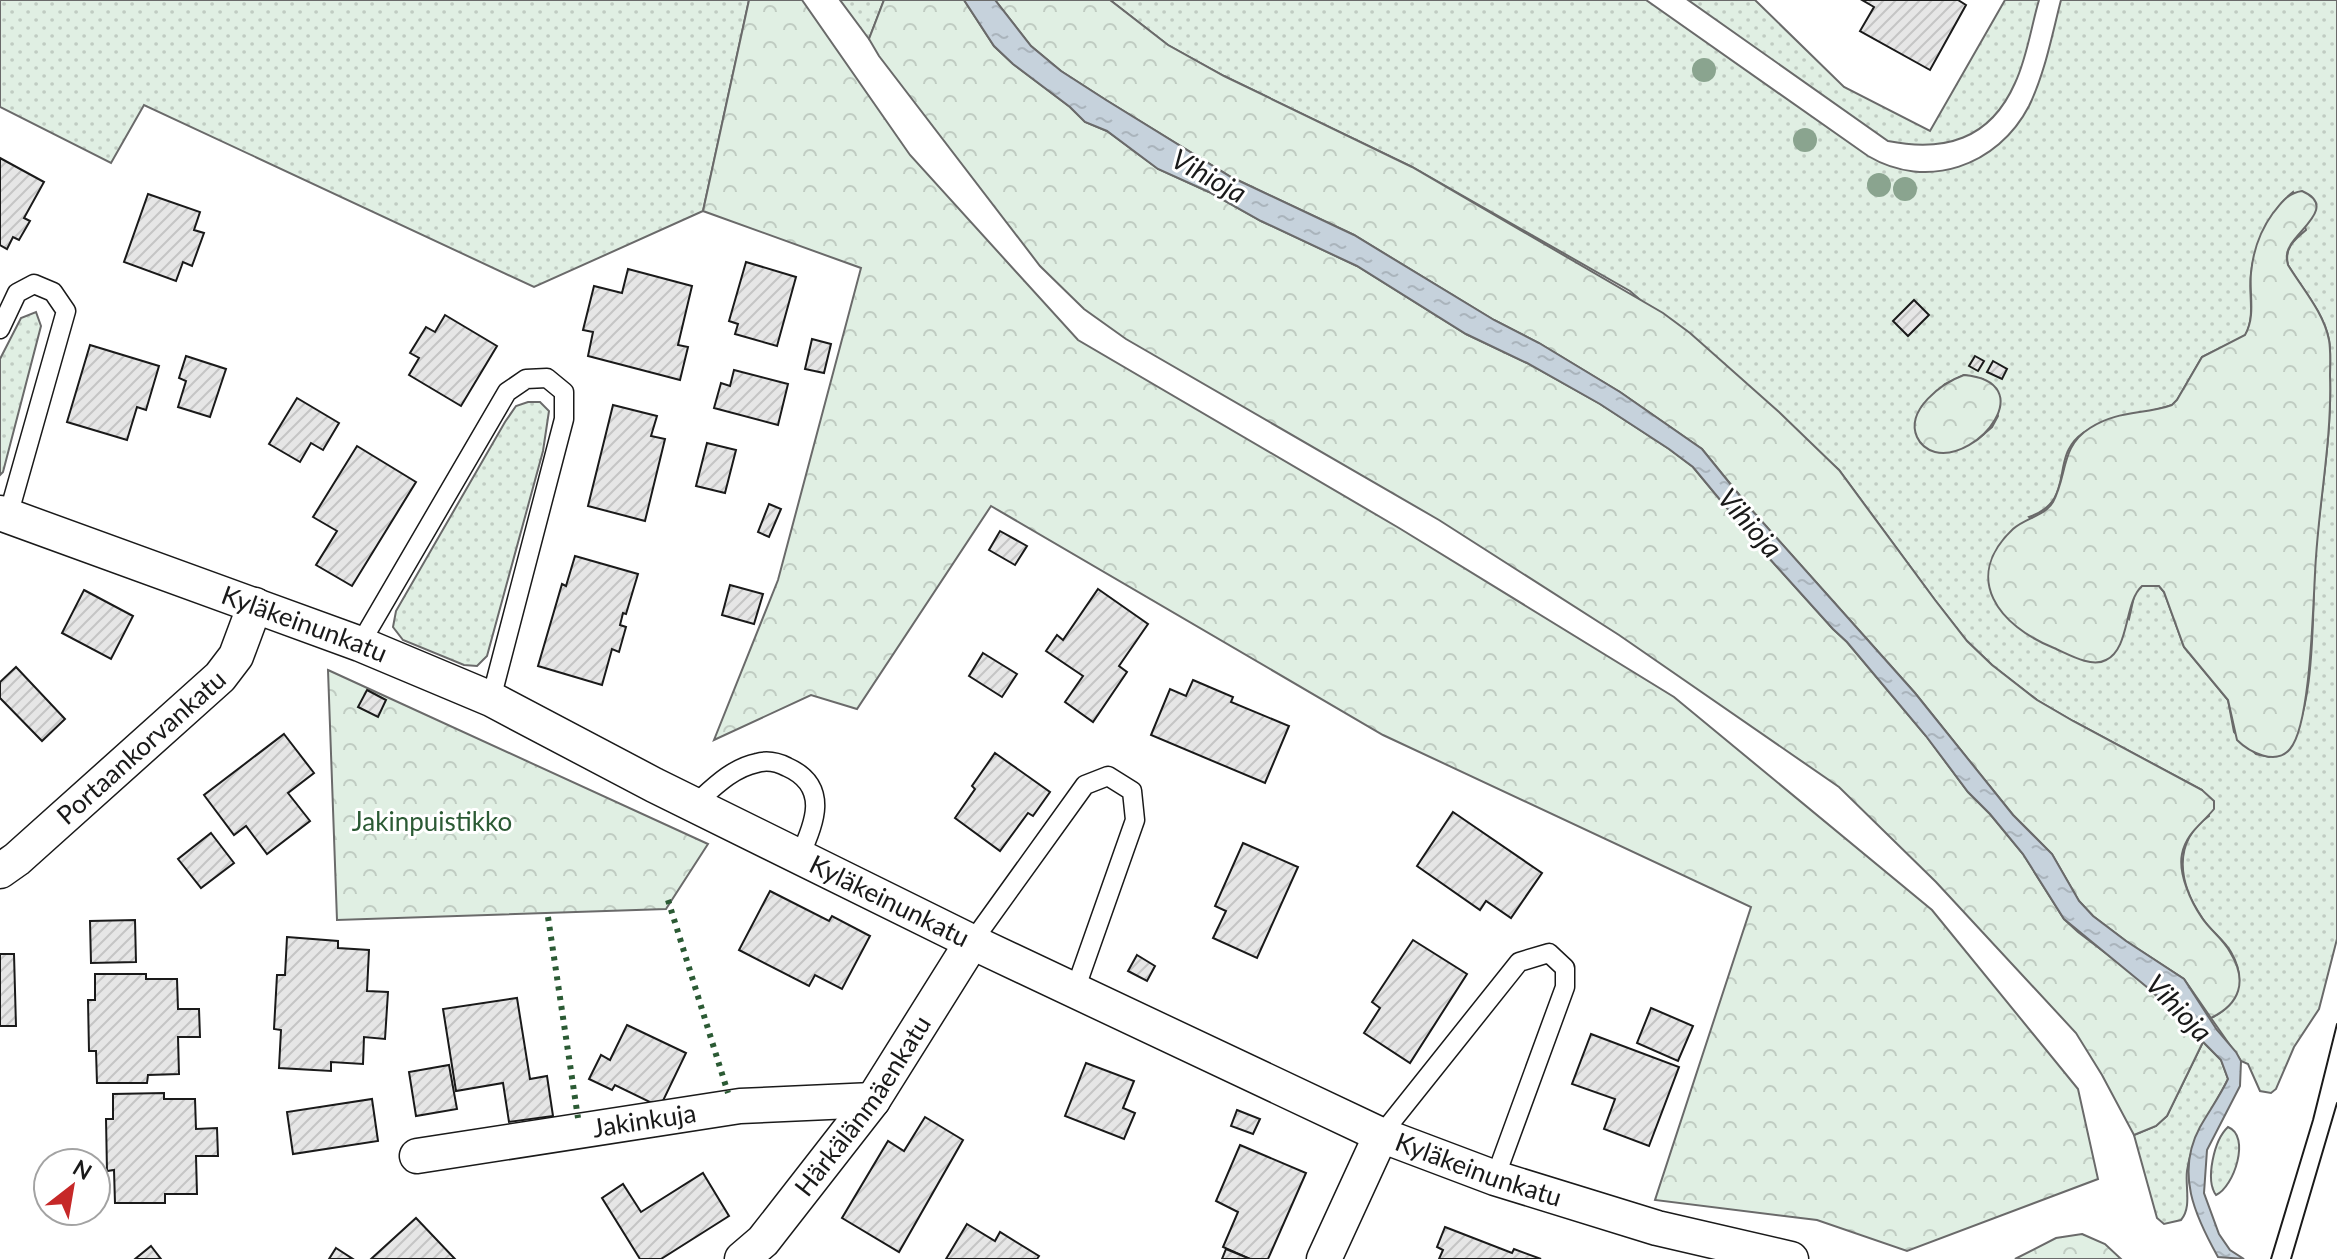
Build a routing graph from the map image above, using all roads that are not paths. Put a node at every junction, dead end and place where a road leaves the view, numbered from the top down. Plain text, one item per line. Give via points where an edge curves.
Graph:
1 (0, 329) edge
2 (4, 514) edge
3 (255, 605) junction
4 (360, 644) junction
5 (491, 699) junction
6 (695, 804) junction
7 (799, 857) junction
8 (0, 871) edge
9 (972, 942) junction
10 (1075, 990) junction
11 (873, 1100) junction
12 (1381, 1135) junction
13 (417, 1156) dead end
14 (1495, 1178) junction
15 (742, 1259) edge
16 (1324, 1259) edge
17 (1791, 1259) edge

1 - 2 lane via 17,293 34,284 53,292 66,311
2 - 3 street, Kyläkeinunkatu
3 - 4 street, Kyläkeinunkatu
3 - 8 street, Portaankorvankatu via 236,656 220,677
4 - 5 street, Kyläkeinunkatu
4 - 5 lane via 507,392 526,379 547,378 564,392 564,419
5 - 6 street, Kyläkeinunkatu
6 - 7 street, Kyläkeinunkatu
6 - 7 lane via 721,781 756,763 768,761 796,771 816,803 813,826
7 - 9 street, Kyläkeinunkatu
9 - 10 street, Kyläkeinunkatu
9 - 10 lane via 1085,785 1108,776 1132,791 1135,820
9 - 11 street, Härkälänmäenkatu
10 - 12 street, Kyläkeinunkatu
11 - 13 street, Jakinkuja via 740,1106
11 - 15 street, Härkälänmäenkatu via 763,1241
12 - 14 street, Kyläkeinunkatu
12 - 14 lane via 1519,962 1549,953 1565,968 1565,987
12 - 16 street
14 - 17 street, Kyläkeinunkatu via 1657,1228

